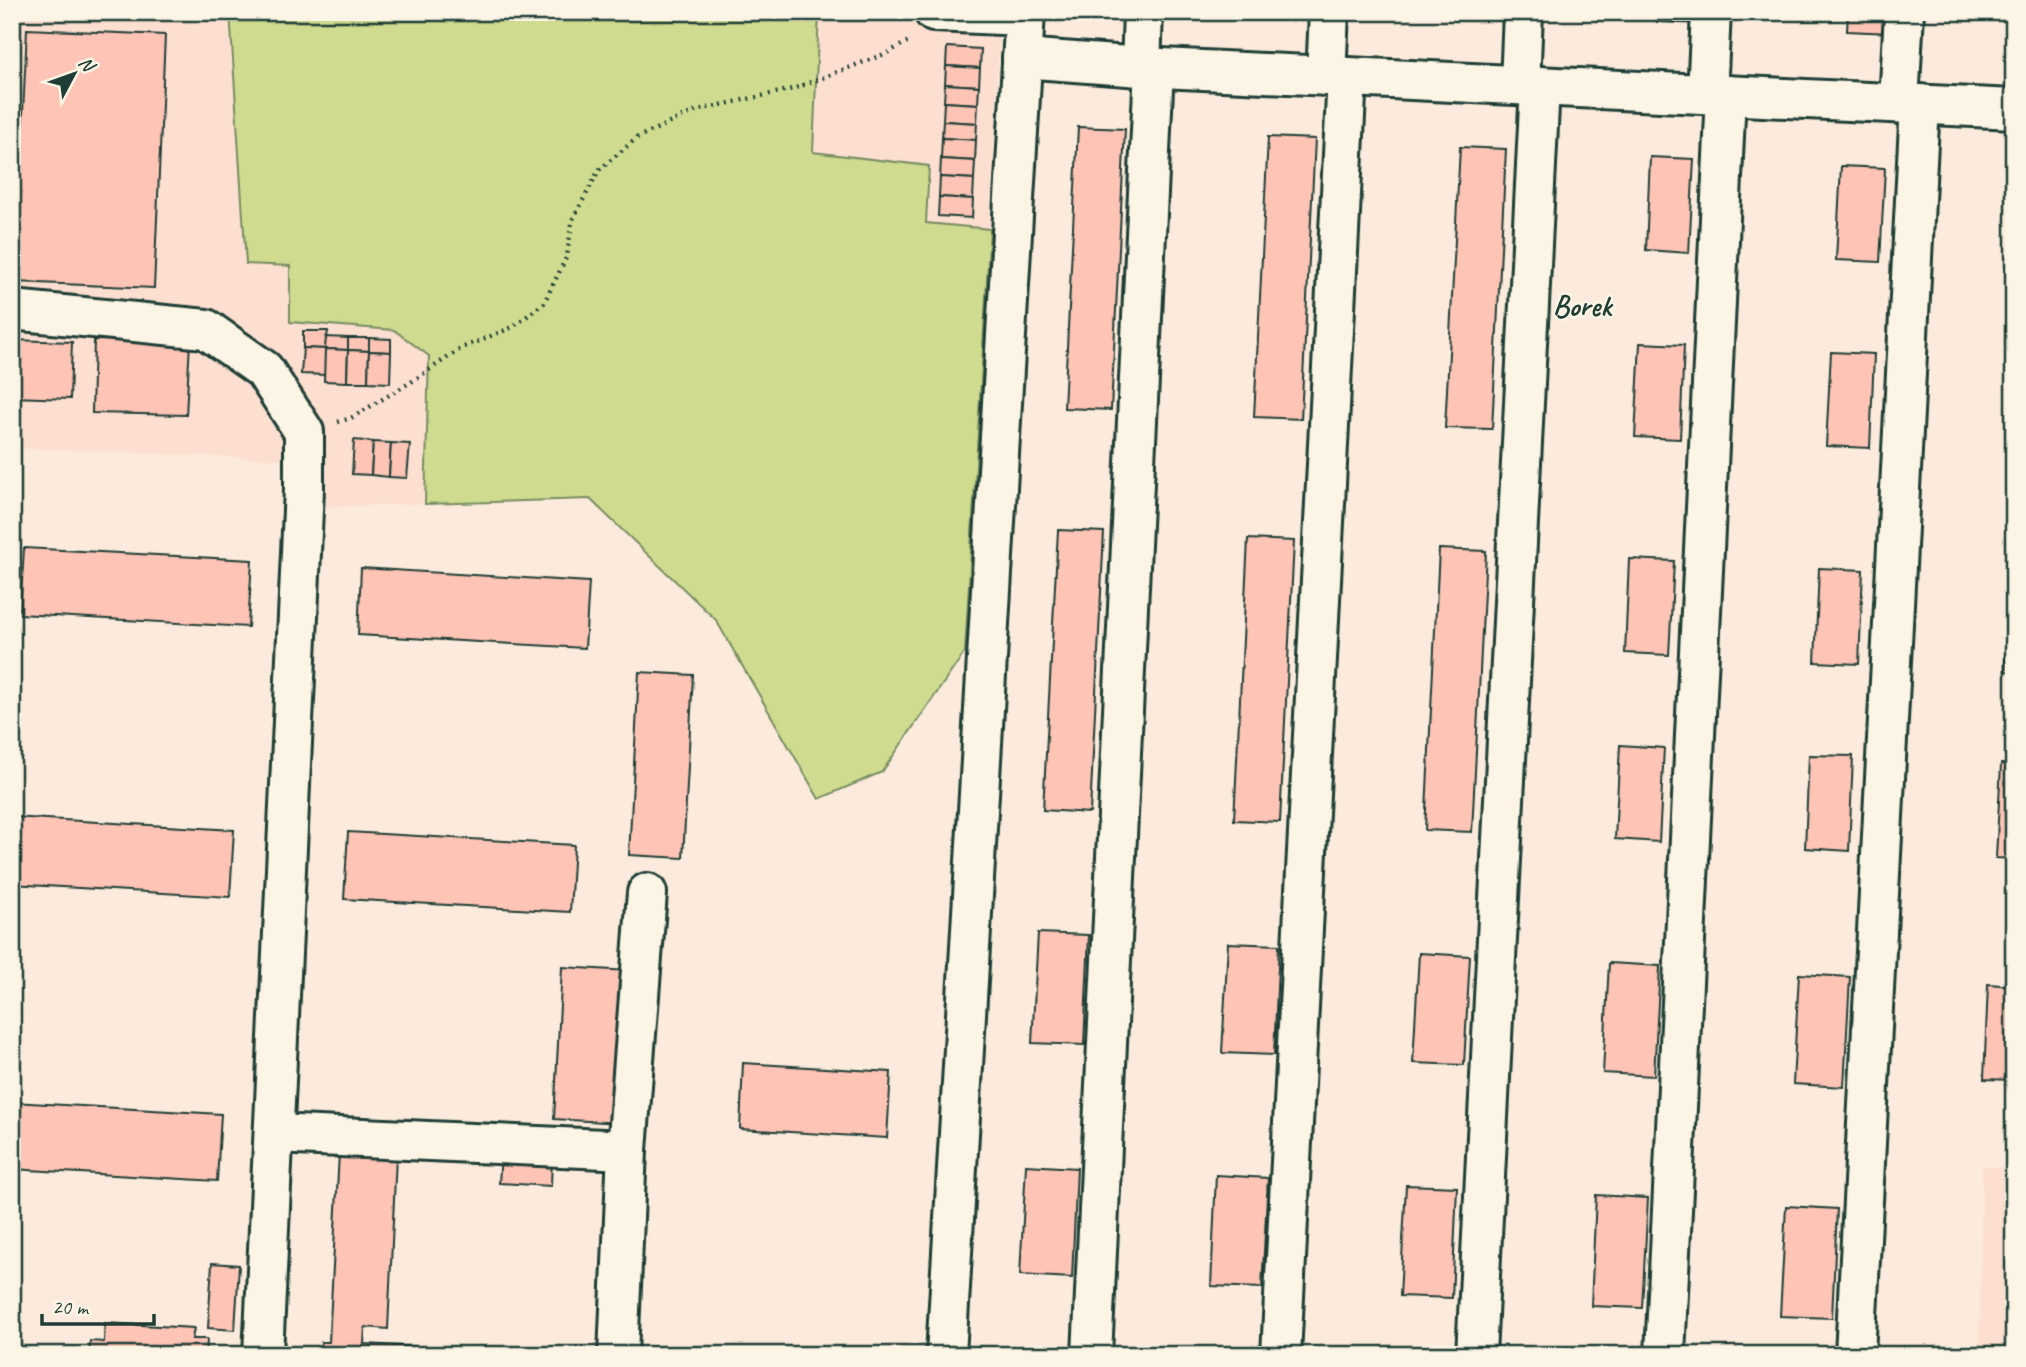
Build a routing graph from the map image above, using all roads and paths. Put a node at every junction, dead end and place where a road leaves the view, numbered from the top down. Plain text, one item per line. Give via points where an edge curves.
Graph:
1 (1143, 12) edge
2 (1329, 12) edge
3 (1523, 12) edge
4 (1711, 12) edge
5 (1904, 12) edge
6 (946, 13) edge
7 (1025, 14) edge
8 (1023, 58) junction
9 (1147, 68) junction
10 (1336, 77) junction
11 (1530, 86) junction
12 (1716, 95) junction
13 (1910, 104) junction
14 (2014, 109) edge
15 (12, 310) edge
16 (304, 432) junction
17 (646, 893) dead end
18 (274, 1134) junction
19 (627, 1150) junction
20 (263, 1355) edge
21 (618, 1355) edge
22 (946, 1355) edge
23 (1092, 1355) edge
24 (1281, 1355) edge
25 (1476, 1355) edge
26 (1665, 1355) edge
27 (1855, 1355) edge

1 - 9 street
2 - 10 street
3 - 11 street
4 - 12 street
5 - 13 street
6 - 7 street
6 - 16 path via 875,58 793,89 698,110 638,137 599,170 572,221 567,256 544,303 513,327 462,348 351,418
7 - 8 street
8 - 9 street
8 - 22 street
9 - 10 street
9 - 23 street
10 - 11 street
10 - 24 street
11 - 12 street
11 - 25 street
12 - 13 street
12 - 26 street
13 - 14 street
13 - 27 street
15 - 16 street via 206,329 264,370
16 - 18 street
17 - 19 street
18 - 19 street
18 - 20 street
19 - 21 street

